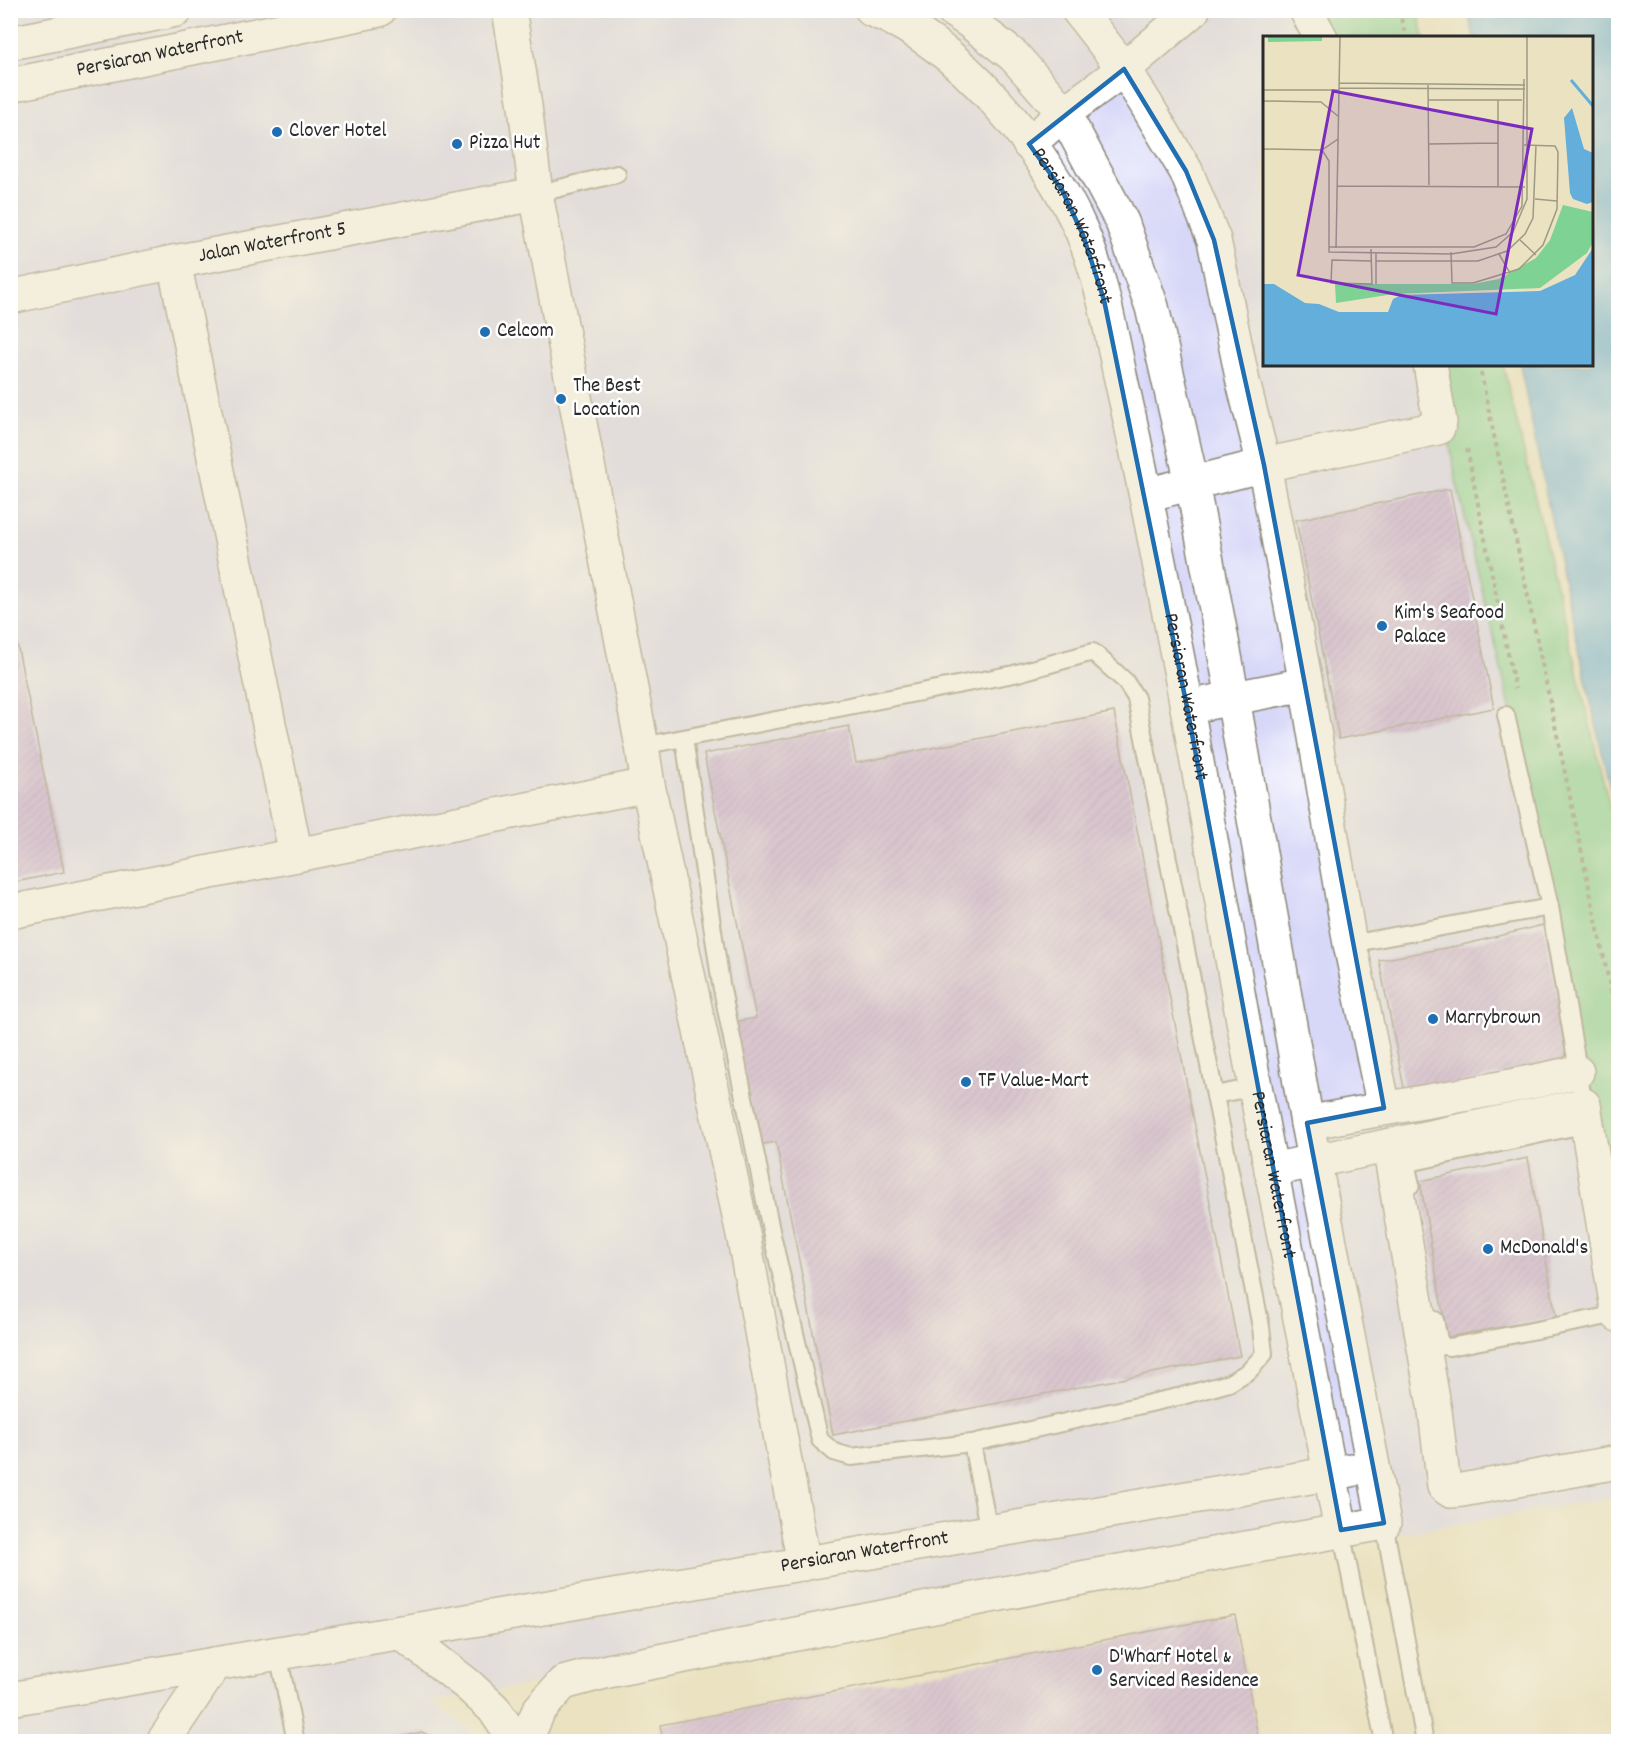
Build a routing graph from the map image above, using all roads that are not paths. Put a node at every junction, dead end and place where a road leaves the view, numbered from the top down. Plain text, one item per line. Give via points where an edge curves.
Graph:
1 (176, 10) edge
2 (379, 10) edge
3 (508, 10) edge
4 (872, 10) edge
5 (952, 10) edge
6 (1078, 10) edge
7 (1193, 10) edge
8 (1306, 10) edge
9 (143, 14) edge
10 (1320, 36) edge
11 (10, 43) edge
12 (150, 56) junction
13 (1124, 69) junction
14 (10, 85) edge
15 (1064, 113) junction
16 (1029, 144) junction
17 (617, 174) dead end
18 (536, 194) junction
19 (174, 262) junction
20 (10, 297) edge
21 (1430, 366) edge
22 (1264, 465) junction
23 (1192, 483) junction
24 (1146, 495) junction
25 (1306, 684) junction
26 (1233, 698) junction
27 (1187, 707) junction
28 (1506, 715) dead end
29 (684, 739) junction
30 (642, 746) junction
31 (648, 785) junction
32 (296, 855) junction
33 (1550, 907) junction
34 (10, 912) edge
35 (1350, 944) junction
36 (1577, 1072) junction
37 (1255, 1088) junction
38 (1215, 1095) junction
39 (1384, 1108) junction
40 (1585, 1115) junction
41 (1307, 1124) junction
42 (1389, 1146) junction
43 (1315, 1161) junction
44 (1271, 1170) junction
45 (758, 1237) junction
46 (1618, 1315) edge
47 (972, 1443) junction
48 (1618, 1462) edge
49 (1373, 1467) junction
50 (1330, 1473) junction
51 (1384, 1523) junction
52 (1341, 1530) junction
53 (989, 1532) junction
54 (804, 1563) junction
55 (400, 1632) junction
56 (279, 1653) junction
57 (215, 1664) junction
58 (10, 1699) edge
59 (163, 1742) edge
60 (296, 1742) edge
61 (516, 1742) edge
62 (525, 1742) edge
63 (1384, 1742) edge
64 (1425, 1742) edge

1 - 9 street, Persiaran Waterfront
2 - 12 street, Persiaran Waterfront
3 - 18 street
4 - 16 street, Persiaran Waterfront via 938,46 991,96
5 - 15 street, Persiaran Waterfront via 1014,56
6 - 13 street
7 - 13 street
8 - 10 street
9 - 11 street, Persiaran Waterfront
9 - 12 street
12 - 14 street, Persiaran Waterfront
13 - 15 street
13 - 22 street via 1185,171 1214,240
15 - 16 street
15 - 23 street, Persiaran Waterfront via 1122,222 1152,307
16 - 24 street, Persiaran Waterfront via 1062,190 1083,236 1104,300
17 - 18 lane
18 - 19 street, Jalan Waterfront 5
18 - 30 street
19 - 20 street, Jalan Waterfront 5
19 - 32 street
21 - 22 street via 1438,428
22 - 23 street
22 - 25 street
23 - 24 street
23 - 26 street, Persiaran Waterfront
24 - 27 street, Persiaran Waterfront
25 - 26 street
25 - 35 street
26 - 27 street
26 - 41 street, Persiaran Waterfront
27 - 37 street, Persiaran Waterfront
28 - 33 lane
29 - 30 lane
29 - 38 lane via 1014,674 1093,652 1125,681 1136,698
29 - 45 lane
30 - 31 street
31 - 32 street
31 - 45 street
32 - 34 street
33 - 35 lane
33 - 36 lane
35 - 39 street
36 - 39 street
36 - 40 lane
37 - 38 lane
37 - 44 street, Persiaran Waterfront
38 - 47 lane via 1264,1354 1249,1371 1229,1383
39 - 41 street
40 - 42 street
40 - 46 street
40 - 46 lane via 1414,1161 1407,1167 1443,1346
41 - 43 street, Persiaran Waterfront
42 - 43 street
42 - 48 street via 1435,1411 1444,1486 1451,1491 1462,1490
43 - 44 street
43 - 49 street, Persiaran Waterfront
44 - 50 street, Persiaran Waterfront
45 - 47 lane via 820,1440 834,1452 851,1456
45 - 54 street
47 - 53 lane
49 - 50 street, Persiaran Waterfront
49 - 51 street, Persiaran Waterfront
50 - 52 street, Persiaran Waterfront
50 - 53 street, Persiaran Waterfront
51 - 52 street
51 - 64 lane
52 - 62 street via 608,1671 563,1683 539,1710
52 - 63 lane
53 - 54 street, Persiaran Waterfront
54 - 55 street, Persiaran Waterfront
55 - 56 street, Persiaran Waterfront
55 - 61 street via 494,1709
56 - 57 street, Persiaran Waterfront
56 - 60 lane
57 - 58 street, Persiaran Waterfront
57 - 59 street

